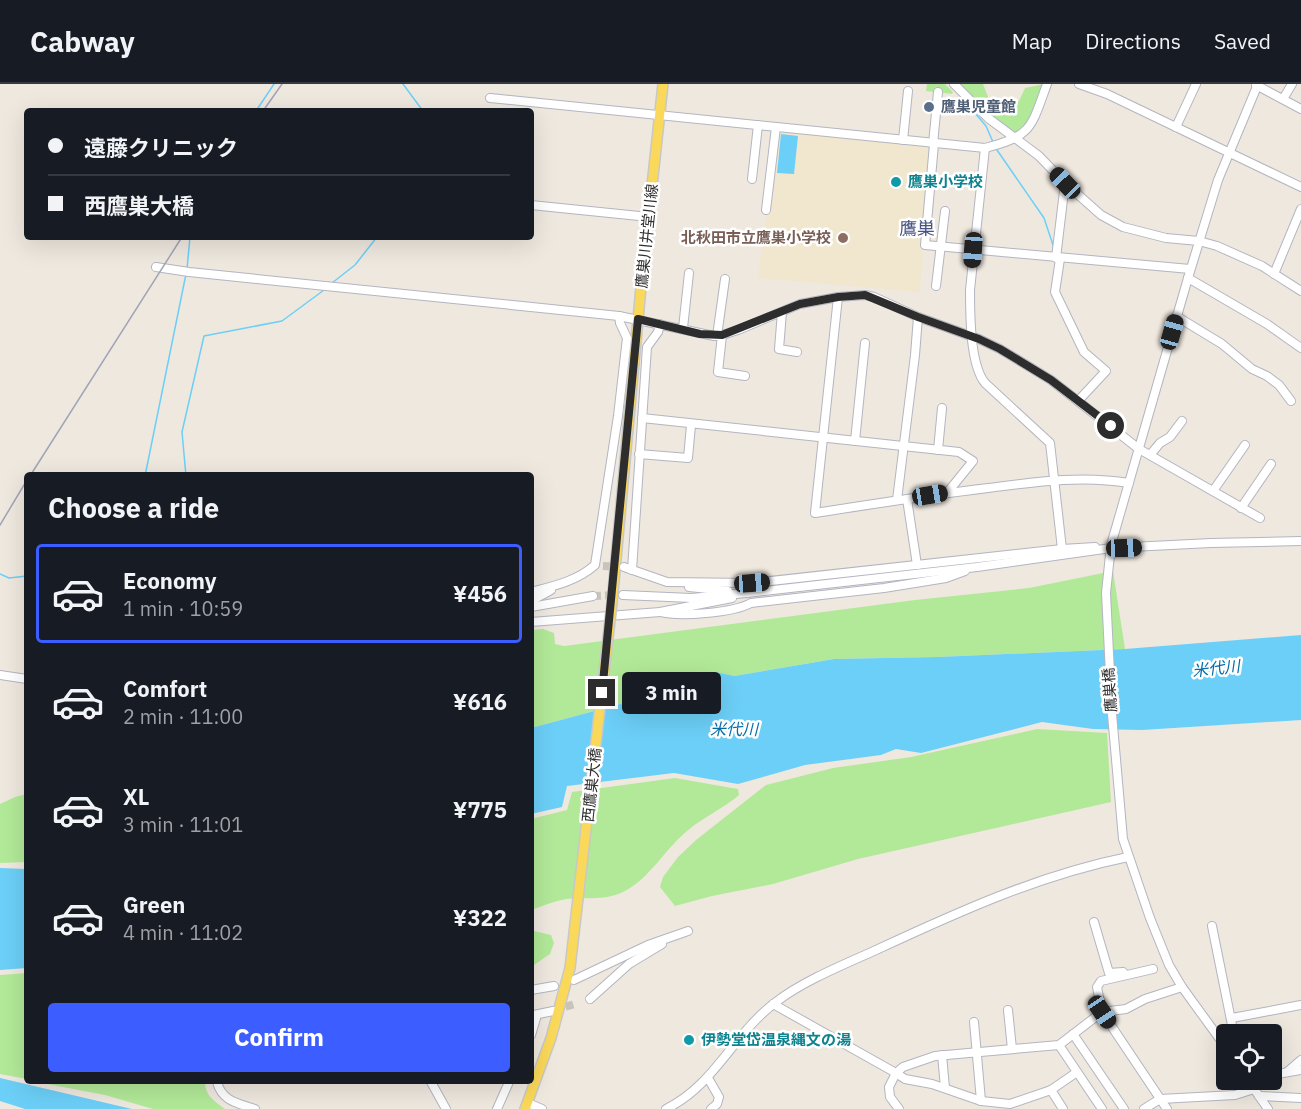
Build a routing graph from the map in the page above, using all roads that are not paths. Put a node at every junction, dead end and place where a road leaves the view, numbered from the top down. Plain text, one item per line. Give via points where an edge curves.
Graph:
1 (663, 84) edge
2 (954, 84) edge
3 (1047, 84) edge
4 (1079, 84) edge
5 (1111, 84) edge
6 (1196, 84) edge
7 (1292, 84) edge
8 (1257, 85) edge
9 (908, 91) dead end
10 (938, 92) dead end
11 (1107, 94) junction
12 (490, 98) dead end
13 (1283, 99) junction
14 (1301, 109) edge
15 (661, 114) junction
16 (758, 125) junction
17 (776, 127) junction
18 (1176, 127) junction
19 (1016, 139) junction
20 (903, 140) junction
21 (934, 144) junction
22 (985, 148) junction
23 (1229, 153) junction
24 (752, 179) dead end
25 (1065, 183) junction
26 (1301, 188) edge
27 (534, 205) edge
28 (1301, 208) edge
29 (766, 210) dead end
30 (945, 211) dead end
31 (649, 217) junction
32 (1199, 241) junction
33 (941, 245) junction
34 (973, 250) junction
35 (1058, 258) junction
36 (156, 267) dead end
37 (1190, 269) junction
38 (689, 273) dead end
39 (1274, 274) junction
40 (1188, 278) junction
41 (725, 279) dead end
42 (936, 286) dead end
43 (1301, 291) edge
44 (838, 297) junction
45 (782, 312) junction
46 (619, 316) junction
47 (1176, 316) junction
48 (918, 317) junction
49 (638, 319) junction
50 (660, 324) junction
51 (683, 328) junction
52 (720, 335) junction
53 (973, 338) junction
54 (865, 343) dead end
55 (1301, 348) edge
56 (797, 352) dead end
57 (745, 376) dead end
58 (1078, 401) junction
59 (1291, 401) dead end
60 (942, 408) dead end
61 (642, 418) junction
62 (1182, 421) dead end
63 (691, 425) junction
64 (823, 437) junction
65 (855, 441) junction
66 (1245, 445) dead end
67 (904, 447) junction
68 (1139, 449) junction
69 (938, 450) junction
70 (639, 454) junction
71 (1150, 455) junction
72 (1271, 464) dead end
73 (1055, 479) junction
74 (1129, 483) junction
75 (1214, 490) junction
76 (947, 493) junction
77 (907, 499) junction
78 (897, 500) junction
79 (1241, 508) junction
80 (1260, 518) dead end
81 (1301, 541) edge
82 (1062, 549) junction
83 (1111, 549) junction
84 (917, 565) junction
85 (976, 567) junction
86 (566, 582) junction
87 (668, 582) junction
88 (534, 591) edge
89 (747, 593) junction
90 (623, 595) tunnel mouth
91 (593, 596) tunnel mouth
92 (534, 599) edge
93 (612, 603) joint
94 (534, 606) edge
95 (660, 612) junction
96 (534, 622) edge
97 (0, 675) edge
98 (24, 679) edge
99 (1128, 857) junction
100 (1094, 922) dead end
101 (1212, 926) dead end
102 (1168, 965) junction
103 (1153, 969) junction
104 (574, 980) dead end
105 (554, 986) dead end
106 (1182, 987) junction
107 (534, 989) edge
108 (590, 999) dead end
109 (773, 1004) junction
110 (1301, 1005) edge
111 (1008, 1010) dead end
112 (553, 1011) tunnel mouth
113 (1102, 1012) junction
114 (534, 1015) edge
115 (1232, 1018) junction
116 (974, 1022) dead end
117 (1233, 1024) edge
118 (1073, 1034) junction
119 (1216, 1034) edge
120 (1059, 1045) junction
121 (1012, 1049) junction
122 (977, 1052) junction
123 (942, 1055) junction
124 (1301, 1060) edge
125 (1301, 1070) edge
126 (1077, 1072) junction
127 (1286, 1072) junction
128 (896, 1073) junction
129 (1282, 1073) edge
130 (708, 1078) junction
131 (218, 1084) edge
132 (432, 1084) edge
133 (508, 1084) edge
134 (945, 1088) junction
135 (1051, 1090) junction
136 (1257, 1092) junction
137 (1301, 1098) edge
138 (1160, 1099) junction
139 (981, 1101) junction
140 (526, 1106) edge
141 (1060, 1108) edge
142 (255, 1109) edge
143 (446, 1109) edge
144 (496, 1109) edge
145 (542, 1109) edge
146 (666, 1109) edge
147 (711, 1109) edge
148 (899, 1109) edge
149 (1102, 1109) edge
150 (1124, 1109) edge
151 (1144, 1109) edge
152 (1167, 1109) edge
153 (1268, 1109) edge

1 - 15 main road, 鷹巣川井堂川線
2 - 19 street
3 - 19 street via 1032,125
4 - 11 street
5 - 11 street
6 - 18 street
7 - 13 street
8 - 13 street
8 - 23 street, 鷹巣橋
9 - 20 street
10 - 21 street
11 - 18 street
12 - 15 street
13 - 14 street
15 - 16 street
15 - 31 main road, 鷹巣川井堂川線
16 - 17 street
16 - 24 street
17 - 20 street
17 - 29 street
18 - 23 street
19 - 22 street
19 - 25 street
20 - 21 street
21 - 22 street
21 - 33 street via 925,245
22 - 34 street
23 - 26 street
23 - 32 street, 鷹巣橋
25 - 32 street via 1101,215 1123,227 1166,238
25 - 35 street
27 - 31 street
28 - 39 street
30 - 33 street
31 - 49 main road, 鷹巣川井堂川線
32 - 37 street, 鷹巣橋
32 - 39 street
33 - 34 street
33 - 42 street
34 - 35 street
34 - 53 street
35 - 37 street
35 - 58 street via 1055,292 1084,352 1106,371
36 - 46 street
37 - 40 street, 鷹巣橋
38 - 51 street
39 - 43 street
40 - 47 street, 鷹巣橋
40 - 55 street
41 - 52 street
44 - 45 street via 800,304
44 - 48 street via 865,295
44 - 64 street
45 - 52 street
45 - 56 street via 779,349
46 - 49 street
46 - 86 street via 627,338 599,565
47 - 59 street via 1267,376
47 - 68 street, 鷹巣橋
48 - 53 street
48 - 67 street
49 - 50 street
49 - 93 main road, 鷹巣川井堂川線
50 - 51 street
50 - 61 street via 647,348
51 - 52 street
52 - 57 street via 718,372
53 - 58 street via 1026,364
53 - 73 street via 980,376 1050,443
54 - 65 street
58 - 68 street
60 - 69 street
61 - 63 street
61 - 70 street
62 - 71 street
63 - 64 street
63 - 70 street via 688,458
64 - 65 street
64 - 78 street via 815,513
65 - 67 street
66 - 75 street
67 - 69 street
67 - 78 street
68 - 71 street
68 - 74 street, 鷹巣橋
69 - 76 street via 959,452 973,461
70 - 87 street via 628,568
71 - 75 street
72 - 79 street
73 - 74 street
73 - 76 street
73 - 82 street
74 - 83 street, 鷹巣橋
75 - 79 street
76 - 77 street
77 - 78 street
77 - 84 street
79 - 80 street
81 - 83 street
82 - 83 street
82 - 84 street
83 - 85 street
83 - 99 street, 鷹巣橋 via 1106,610 1121,826
84 - 87 street via 752,583
85 - 89 street
85 - 95 street via 946,578 751,603 741,609 672,615
86 - 88 street
86 - 92 street
87 - 89 street
89 - 90 street via 692,598
89 - 95 street
91 - 94 street
93 - 140 main road, 西鷹巣大橋, bridge via 570,968 551,1038
95 - 96 street
97 - 98 street
99 - 102 street, 鷹巣橋
99 - 109 street via 1036,881 985,901 840,967
100 - 103 street via 1109,973
101 - 115 street
102 - 103 street
102 - 106 street, 鷹巣橋
103 - 113 street via 1101,981 1097,987
104 - 108 street via 688,931 629,964
105 - 107 street
106 - 113 street via 1126,1009
106 - 119 street, 鷹巣橋
109 - 128 street
109 - 130 street via 732,1046
110 - 115 street
111 - 121 street
112 - 114 street
113 - 118 street
113 - 138 street
115 - 117 street
116 - 122 street
118 - 120 street
118 - 150 street
120 - 121 street
120 - 126 street
121 - 122 street
122 - 123 street
122 - 139 street
123 - 128 street via 903,1067
123 - 134 street
124 - 127 street
125 - 127 street
126 - 135 street
126 - 149 street
127 - 129 street
128 - 134 street via 905,1080
128 - 148 street via 889,1091
130 - 146 street
130 - 147 street via 719,1097
131 - 142 street via 225,1098
132 - 143 street
133 - 144 street
134 - 139 street
135 - 139 street via 1010,1104
135 - 141 street
136 - 137 street
136 - 138 street
136 - 153 street
138 - 151 street
138 - 152 street
140 - 145 street

